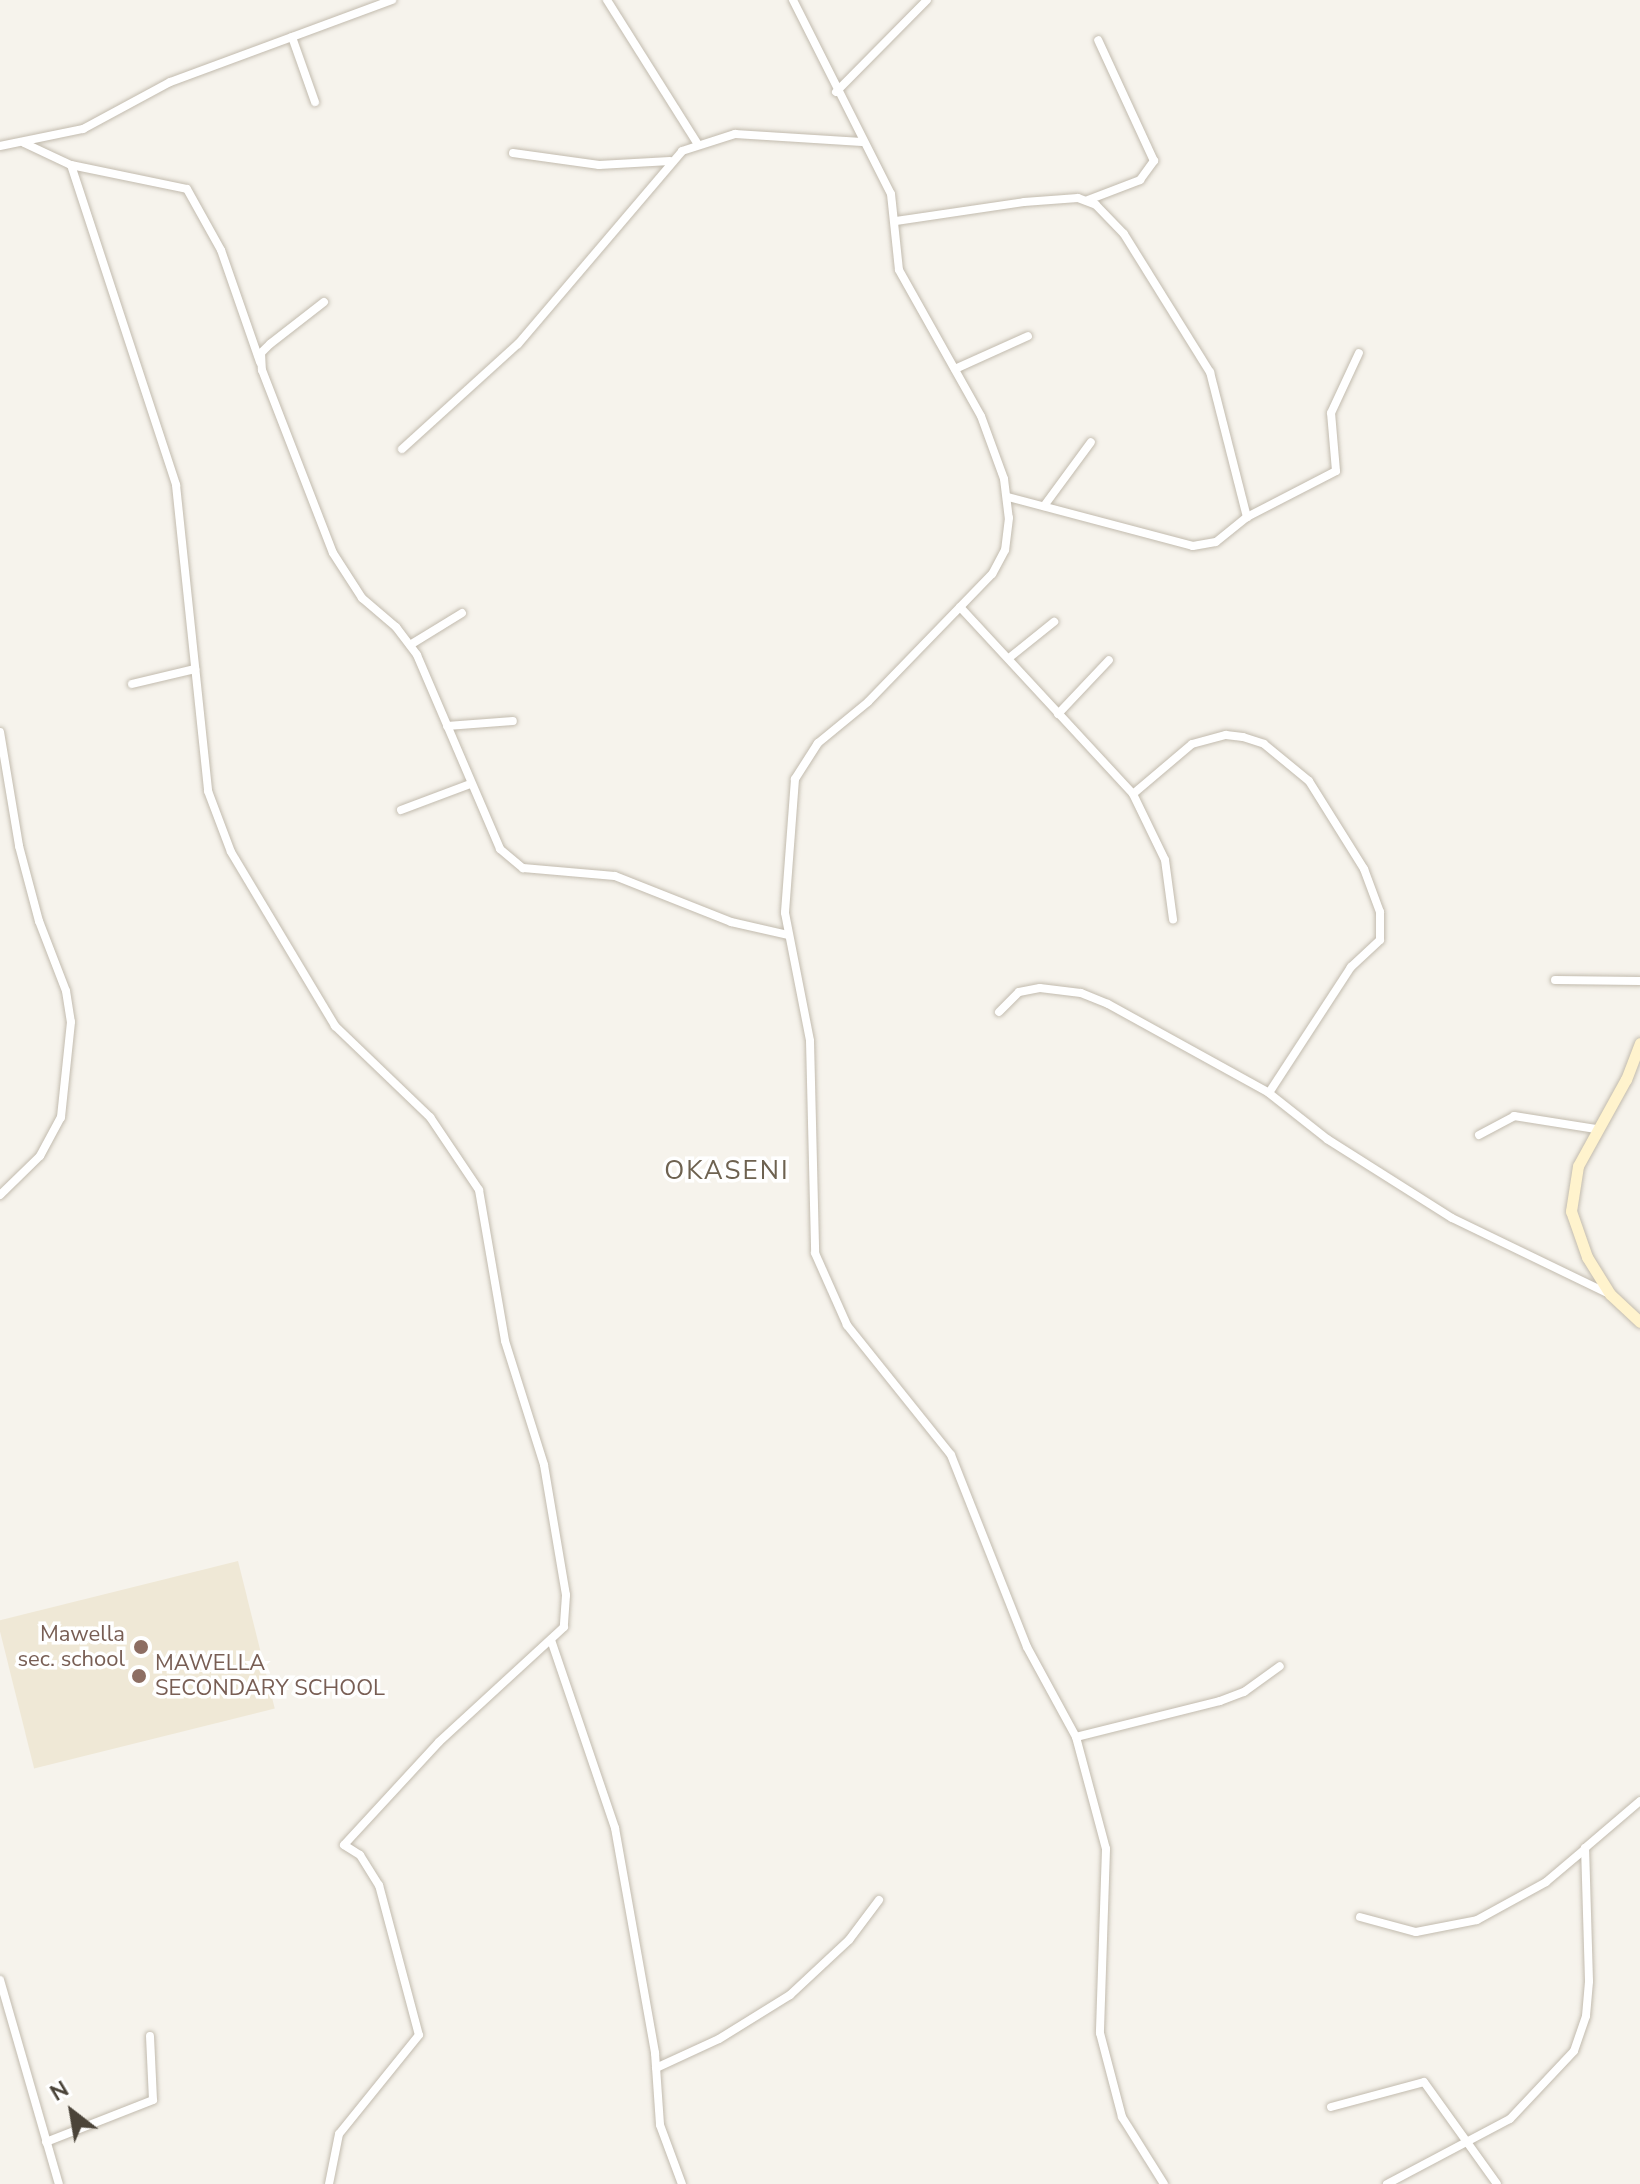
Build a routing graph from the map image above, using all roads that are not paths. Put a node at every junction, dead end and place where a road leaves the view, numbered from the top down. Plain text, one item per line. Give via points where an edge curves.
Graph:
1 (392, 0) edge
2 (607, 0) edge
3 (793, 0) edge
4 (927, 0) edge
5 (292, 37) junction
6 (1098, 40) dead end
7 (836, 92) junction
8 (315, 102) dead end
9 (862, 142) junction
10 (24, 143) junction
11 (697, 143) junction
12 (0, 146) edge
13 (513, 153) dead end
14 (670, 161) junction
15 (71, 165) junction
16 (1088, 200) junction
17 (896, 221) junction
18 (324, 302) dead end
19 (1028, 336) dead end
20 (1359, 353) dead end
21 (261, 364) junction
22 (955, 369) junction
23 (1091, 442) dead end
24 (402, 449) dead end
25 (1008, 497) junction
26 (1044, 506) junction
27 (1247, 517) junction
28 (960, 607) junction
29 (462, 613) dead end
30 (1054, 622) dead end
31 (410, 645) junction
32 (1009, 658) junction
33 (1109, 660) dead end
34 (195, 669) junction
35 (132, 684) dead end
36 (1058, 714) junction
37 (513, 721) dead end
38 (447, 726) junction
39 (0, 732) edge
40 (470, 784) junction
41 (1133, 794) junction
42 (11, 810) junction
43 (401, 810) dead end
44 (0, 812) edge
45 (1173, 919) dead end
46 (788, 935) junction
47 (1555, 980) dead end
48 (1640, 981) edge
49 (999, 1012) dead end
50 (1640, 1043) edge
51 (1269, 1093) junction
52 (1596, 1129) junction
53 (1479, 1135) dead end
54 (0, 1195) edge
55 (1610, 1294) junction
56 (1640, 1322) edge
57 (551, 1640) junction
58 (1280, 1666) dead end
59 (1076, 1737) junction
60 (1640, 1801) edge
61 (1585, 1848) junction
62 (879, 1900) dead end
63 (1360, 1917) dead end
64 (0, 1980) edge
65 (150, 2036) dead end
66 (656, 2068) junction
67 (1331, 2107) dead end
68 (46, 2142) junction
69 (1466, 2146) junction
70 (59, 2184) edge
71 (329, 2184) edge
72 (682, 2184) edge
73 (1164, 2184) edge
74 (1387, 2184) edge
75 (1497, 2184) edge

1 - 5 street
2 - 11 street
3 - 7 street
4 - 7 street
5 - 8 street
5 - 10 street via 170,82 83,129
6 - 16 street via 1154,161 1140,180
7 - 9 street
9 - 11 street via 735,134
9 - 17 street via 891,194
10 - 12 street
10 - 15 street
11 - 14 street
13 - 14 street via 599,165
14 - 24 street via 518,344
15 - 21 street via 187,189 221,250
15 - 34 street via 176,485
16 - 17 street via 1024,202
16 - 27 street via 1124,234 1210,372
17 - 22 street via 899,270
18 - 21 street via 270,344
19 - 22 street
20 - 27 street via 1331,413 1336,471
21 - 31 street via 333,553 362,598
22 - 25 street via 981,416
23 - 26 street
25 - 26 street
25 - 28 street via 1001,560
26 - 27 street via 1193,546 1216,542
28 - 32 street
28 - 46 street via 805,759 795,779 788,844
29 - 31 street
30 - 32 street
31 - 38 street
32 - 36 street
33 - 36 street
34 - 35 street
34 - 57 street via 208,791 231,852 335,1026 430,1117 479,1190 505,1341 544,1465 556,1531 568,1609 564,1627
36 - 41 street
37 - 38 street
38 - 40 street
39 - 42 street
40 - 43 street
40 - 46 street via 500,849 523,868 615,876 731,922
41 - 45 street via 1165,860
41 - 51 street via 1192,744 1243,737 1264,744 1309,781 1364,869 1380,912 1380,940 1351,967
42 - 44 street
42 - 54 street via 71,1022 61,1117 40,1156
46 - 59 street via 814,1082 815,1253 847,1325 951,1455 1027,1647
47 - 48 street
49 - 51 street via 1026,989 1081,993
50 - 52 street
51 - 55 street via 1327,1139 1452,1218
52 - 53 street via 1514,1116
52 - 55 street via 1578,1166 1571,1211 1587,1257
55 - 56 street
57 - 66 street via 615,1828
57 - 71 street via 439,1742 344,1845 360,1855 379,1885 419,2035 339,2134
58 - 59 street via 1244,1692 1220,1701
59 - 73 street via 1106,1849 1100,2033 1122,2117
60 - 61 street
61 - 63 street via 1546,1882 1477,1920 1416,1932
61 - 69 street via 1589,1981 1586,2016 1574,2051 1530,2103
62 - 66 street via 834,1957 790,1995 730,2033
64 - 68 street
65 - 68 street via 153,2100
66 - 72 street via 660,2125
67 - 69 street via 1424,2082
68 - 70 street
69 - 74 street
69 - 75 street

